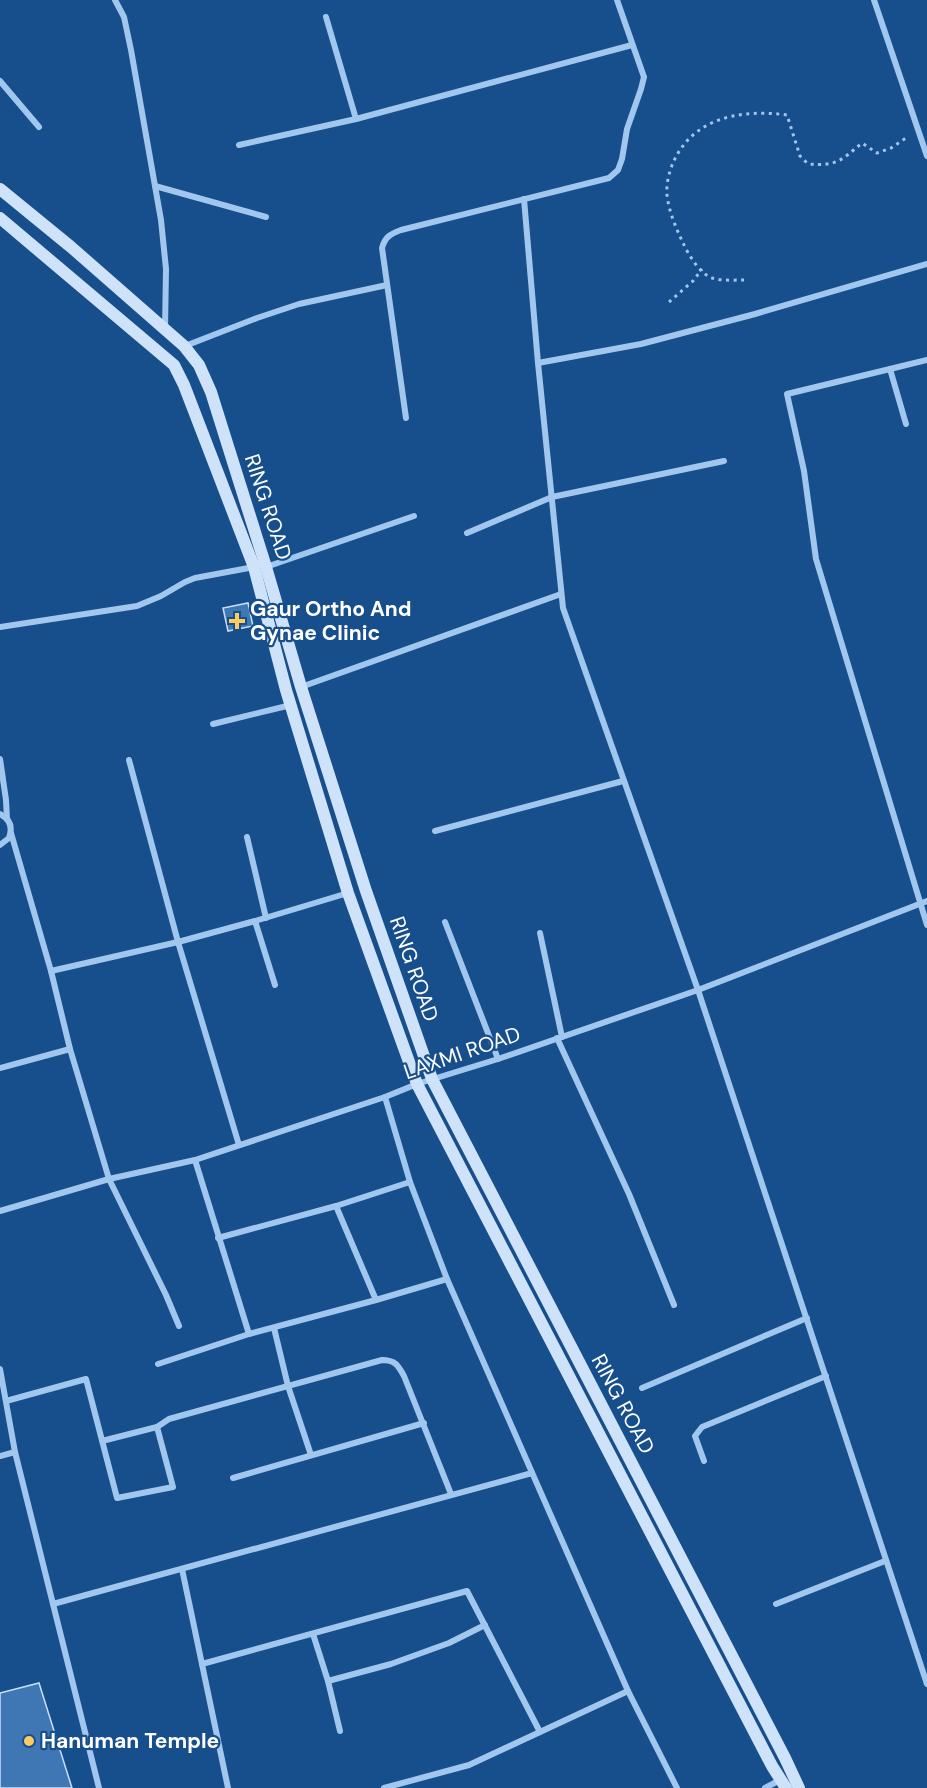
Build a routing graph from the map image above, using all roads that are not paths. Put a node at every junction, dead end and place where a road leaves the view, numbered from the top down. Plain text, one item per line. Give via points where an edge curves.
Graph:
1 (115, 0) edge
2 (617, 0) edge
3 (874, 0) edge
4 (326, 17) dead end
5 (632, 45) junction
6 (0, 81) edge
7 (356, 119) junction
8 (39, 127) dead end
9 (239, 145) dead end
10 (927, 156) edge
11 (155, 186) junction
12 (0, 189) edge
13 (524, 199) junction
14 (266, 217) dead end
15 (0, 218) edge
16 (927, 264) edge
17 (387, 285) junction
18 (165, 330) junction
19 (184, 346) junction
20 (927, 360) edge
21 (538, 363) junction
22 (890, 369) junction
23 (406, 418) dead end
24 (906, 424) dead end
25 (724, 461) dead end
26 (552, 497) junction
27 (414, 516) dead end
28 (466, 533) dead end
29 (260, 567) junction
30 (561, 594) junction
31 (0, 627) edge
32 (301, 687) junction
33 (291, 705) junction
34 (213, 724) dead end
35 (0, 759) edge
36 (129, 760) dead end
37 (623, 781) junction
38 (0, 814) edge
39 (7, 819) junction
40 (435, 831) dead end
41 (11, 833) junction
42 (247, 837) dead end
43 (0, 845) edge
44 (348, 893) junction
45 (923, 903) edge
46 (266, 918) junction
47 (255, 921) junction
48 (445, 922) dead end
49 (927, 925) edge
50 (540, 933) dead end
51 (178, 942) junction
52 (51, 971) junction
53 (275, 985) dead end
54 (698, 990) junction
55 (559, 1037) junction
56 (70, 1049) junction
57 (498, 1059) junction
58 (0, 1068) edge
59 (432, 1079) junction
60 (417, 1084) junction
61 (385, 1097) junction
62 (239, 1144) junction
63 (195, 1160) junction
64 (109, 1179) junction
65 (410, 1182) junction
66 (336, 1206) junction
67 (0, 1211) edge
68 (218, 1238) junction
69 (447, 1279) junction
70 (376, 1300) junction
71 (674, 1305) dead end
72 (807, 1318) junction
73 (179, 1326) dead end
74 (274, 1328) junction
75 (249, 1334) junction
76 (158, 1364) dead end
77 (0, 1369) edge
78 (826, 1376) junction
79 (288, 1386) junction
80 (642, 1388) dead end
81 (2, 1393) edge
82 (6, 1401) junction
83 (424, 1423) junction
84 (157, 1427) junction
85 (102, 1441) junction
86 (15, 1452) junction
87 (310, 1455) junction
88 (0, 1456) edge
89 (704, 1461) dead end
90 (532, 1473) junction
91 (233, 1478) dead end
92 (451, 1494) junction
93 (885, 1561) junction
94 (182, 1569) junction
95 (53, 1604) junction
96 (776, 1604) dead end
97 (485, 1625) junction
98 (313, 1634) junction
99 (202, 1664) junction
100 (328, 1681) junction
101 (927, 1684) edge
102 (628, 1691) junction
103 (340, 1731) dead end
104 (540, 1732) junction
105 (783, 1784) edge
106 (99, 1788) edge
107 (228, 1788) edge
108 (384, 1788) edge
109 (677, 1788) edge
110 (765, 1788) edge
111 (799, 1788) edge

1 - 11 street via 124,17
2 - 5 street
3 - 10 street
4 - 7 street
5 - 7 street
5 - 13 street via 644,77 618,170 609,178
6 - 8 street
7 - 9 street
11 - 14 street
11 - 18 street via 165,247
12 - 18 street, RING ROAD
13 - 17 street via 390,234 382,248
13 - 21 street
15 - 29 street, RING ROAD via 174,364
16 - 21 street via 640,345
17 - 19 street via 299,304
17 - 23 street
18 - 19 street, RING ROAD
19 - 29 street, RING ROAD via 199,365 211,392
20 - 22 street
21 - 26 street
22 - 24 street
22 - 45 street via 787,394 804,471 816,558
25 - 26 street
26 - 28 street
26 - 30 street
27 - 29 street
29 - 31 street via 195,578 136,606
29 - 32 street, RING ROAD
29 - 33 street, RING ROAD
30 - 32 street
30 - 37 street
32 - 59 street, RING ROAD via 366,891
33 - 34 street
33 - 44 street, RING ROAD
35 - 39 street
36 - 51 street
37 - 40 street
37 - 54 street
38 - 39 street
39 - 41 street
41 - 43 street
41 - 52 street
42 - 46 street
44 - 46 street
44 - 60 street, RING ROAD
45 - 49 street
45 - 54 street, LAXMI ROAD
46 - 47 street
47 - 51 street
47 - 53 street
48 - 57 street
50 - 55 street
51 - 52 street
51 - 62 street
52 - 56 street
54 - 55 street, LAXMI ROAD
54 - 72 street
55 - 57 street, LAXMI ROAD
55 - 71 street
56 - 58 street
56 - 64 street
57 - 59 street, LAXMI ROAD
59 - 60 street, LAXMI ROAD
59 - 111 street, RING ROAD
60 - 61 street, LAXMI ROAD
60 - 105 street, RING ROAD
61 - 62 street, LAXMI ROAD
61 - 65 street
62 - 63 street, LAXMI ROAD
63 - 64 street, LAXMI ROAD
63 - 68 street
64 - 67 street, LAXMI ROAD
64 - 73 street
65 - 66 street
65 - 69 street
66 - 68 street
66 - 70 street
68 - 75 street
69 - 70 street
69 - 90 street
70 - 74 street
72 - 78 street
72 - 80 street
74 - 75 street
74 - 79 street
75 - 76 street
77 - 81 street
78 - 89 street via 702,1427 695,1436
78 - 93 street
79 - 83 street via 391,1360 404,1376
79 - 84 street via 169,1419
79 - 87 street
81 - 82 street
82 - 85 street via 86,1379
82 - 86 street
83 - 87 street
83 - 92 street
84 - 85 street
84 - 85 street via 173,1487 117,1498
86 - 88 street
86 - 95 street
87 - 91 street
90 - 92 street
90 - 102 street
92 - 94 street
93 - 96 street
93 - 101 street
94 - 95 street
94 - 99 street
95 - 106 street
97 - 98 street via 467,1592
97 - 100 street via 392,1665
97 - 104 street
98 - 99 street
98 - 100 street
99 - 107 street
100 - 103 street
102 - 104 street
102 - 109 street
104 - 108 street via 469,1764
105 - 110 street

